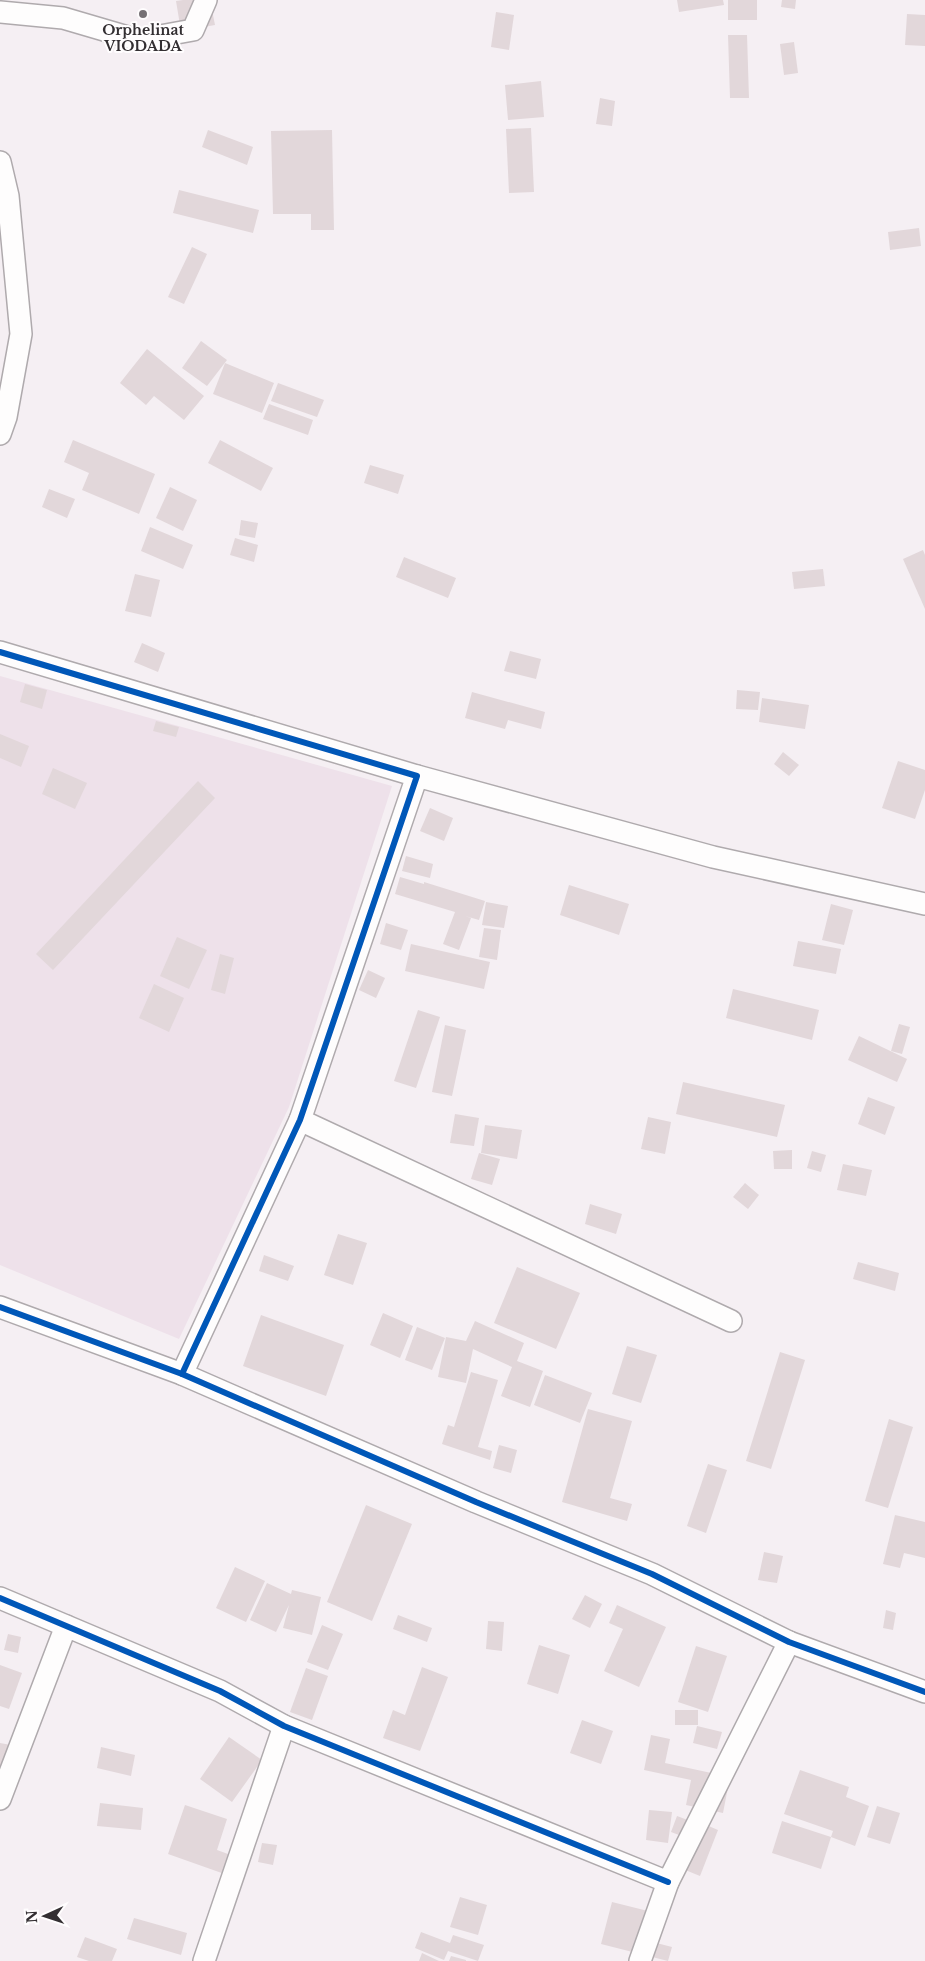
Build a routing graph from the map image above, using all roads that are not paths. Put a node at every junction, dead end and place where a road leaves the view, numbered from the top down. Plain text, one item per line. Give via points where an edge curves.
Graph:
1 (206, 0) edge
2 (0, 12) edge
3 (0, 162) edge
4 (0, 434) edge
5 (0, 652) edge
6 (418, 776) junction
7 (925, 904) edge
8 (300, 1120) junction
9 (0, 1307) edge
10 (731, 1321) dead end
11 (182, 1374) junction
12 (0, 1598) edge
13 (66, 1626) junction
14 (789, 1642) junction
15 (925, 1692) edge
16 (284, 1726) junction
17 (0, 1799) edge
18 (668, 1882) junction
19 (204, 1961) edge
20 (640, 1961) edge

1 - 2 street via 193,30 138,40 63,18
3 - 4 street via 8,196 21,334
5 - 6 street
6 - 7 street via 713,857
6 - 8 street
8 - 10 street
8 - 11 street
9 - 11 street
11 - 14 street via 467,1498 652,1574
12 - 13 street
13 - 16 street via 220,1691
13 - 17 street
14 - 15 street
14 - 18 street
16 - 18 street
16 - 19 street
18 - 20 street

